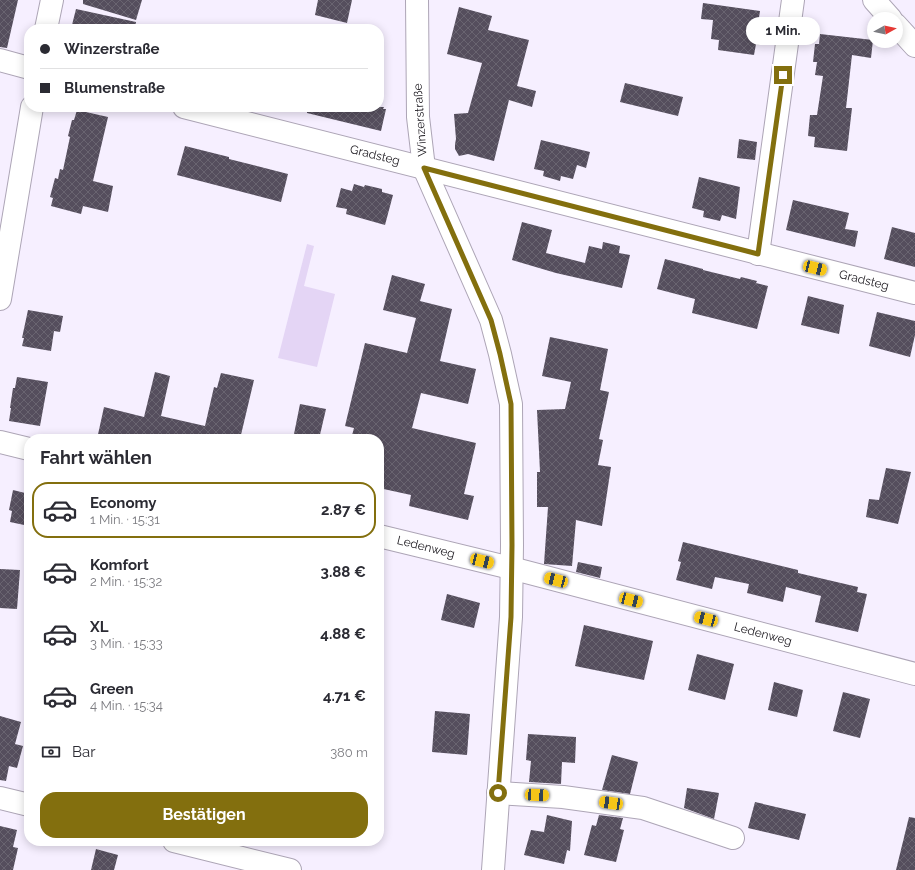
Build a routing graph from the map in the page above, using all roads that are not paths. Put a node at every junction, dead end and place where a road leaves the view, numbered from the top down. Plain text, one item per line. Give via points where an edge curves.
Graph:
1 (52, 0) edge
2 (417, 0) edge
3 (793, 0) edge
4 (874, 0) edge
5 (885, 12) edge
6 (47, 24) edge
7 (903, 33) edge
8 (915, 46) edge
9 (0, 60) edge
10 (24, 67) edge
11 (31, 112) edge
12 (204, 112) edge
13 (424, 168) junction
14 (758, 254) junction
15 (915, 293) edge
16 (0, 299) edge
17 (0, 442) edge
18 (24, 448) edge
19 (384, 537) edge
20 (511, 568) junction
21 (915, 674) edge
22 (498, 793) junction
23 (0, 798) edge
24 (24, 804) edge
25 (733, 838) dead end
26 (194, 846) edge
27 (290, 870) edge
28 (494, 870) edge

1 - 6 street
2 - 13 street, Winzerstraße via 418,117
3 - 14 street
4 - 5 street
7 - 8 street
9 - 10 street
11 - 16 street
12 - 13 street, Gradsteg
13 - 14 street, Gradsteg
13 - 20 street, Winzerstraße via 491,320 508,386 512,421
14 - 15 street, Gradsteg
17 - 18 street
19 - 20 street, Ledenweg
20 - 21 street, Ledenweg
20 - 22 street, Winzerstraße via 511,617
22 - 25 street via 563,797 643,808
22 - 28 street, Winzerstraße
23 - 24 street
26 - 27 street

